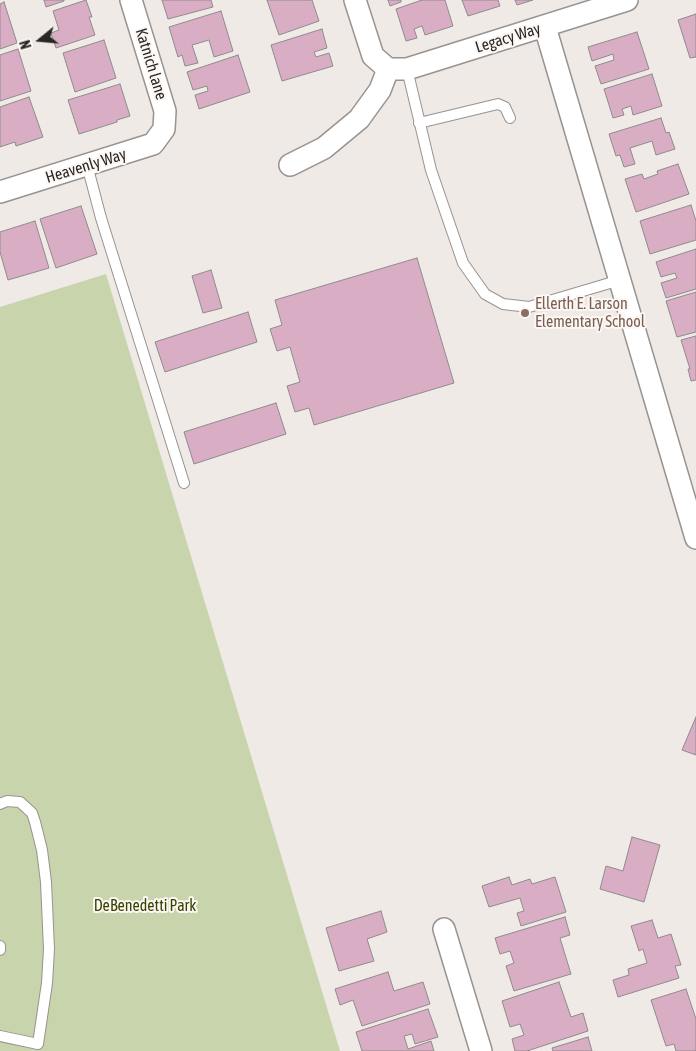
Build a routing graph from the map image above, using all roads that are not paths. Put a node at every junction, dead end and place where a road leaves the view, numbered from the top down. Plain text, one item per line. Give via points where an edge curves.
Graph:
1 (132, 0) edge
2 (355, 0) edge
3 (627, 0) edge
4 (545, 27) junction
5 (397, 69) junction
6 (510, 118) dead end
7 (419, 123) junction
8 (164, 129) joint
9 (290, 164) dead end
10 (87, 166) junction
11 (0, 192) edge
12 (620, 280) junction
13 (184, 483) dead end
14 (696, 538) edge
15 (0, 804) edge
16 (444, 929) dead end
17 (0, 946) edge
18 (0, 950) edge
19 (0, 1036) edge
20 (481, 1051) edge

1 - 8 street, Katnich lane via 165,111
2 - 5 street via 373,56
3 - 4 street, Legacy Way
4 - 5 street, Legacy Way
4 - 12 street
5 - 7 lane
5 - 9 street via 359,119 324,148
6 - 7 lane via 505,107 498,104
7 - 12 lane via 431,170 463,263 485,294 503,304 528,307
8 - 10 street, Heavenly Way via 153,144
10 - 11 street, Heavenly Way
10 - 13 lane via 100,218
12 - 14 street
15 - 19 lane via 20,802 32,813 42,850 49,949 38,1044
16 - 20 street
17 - 18 lane

